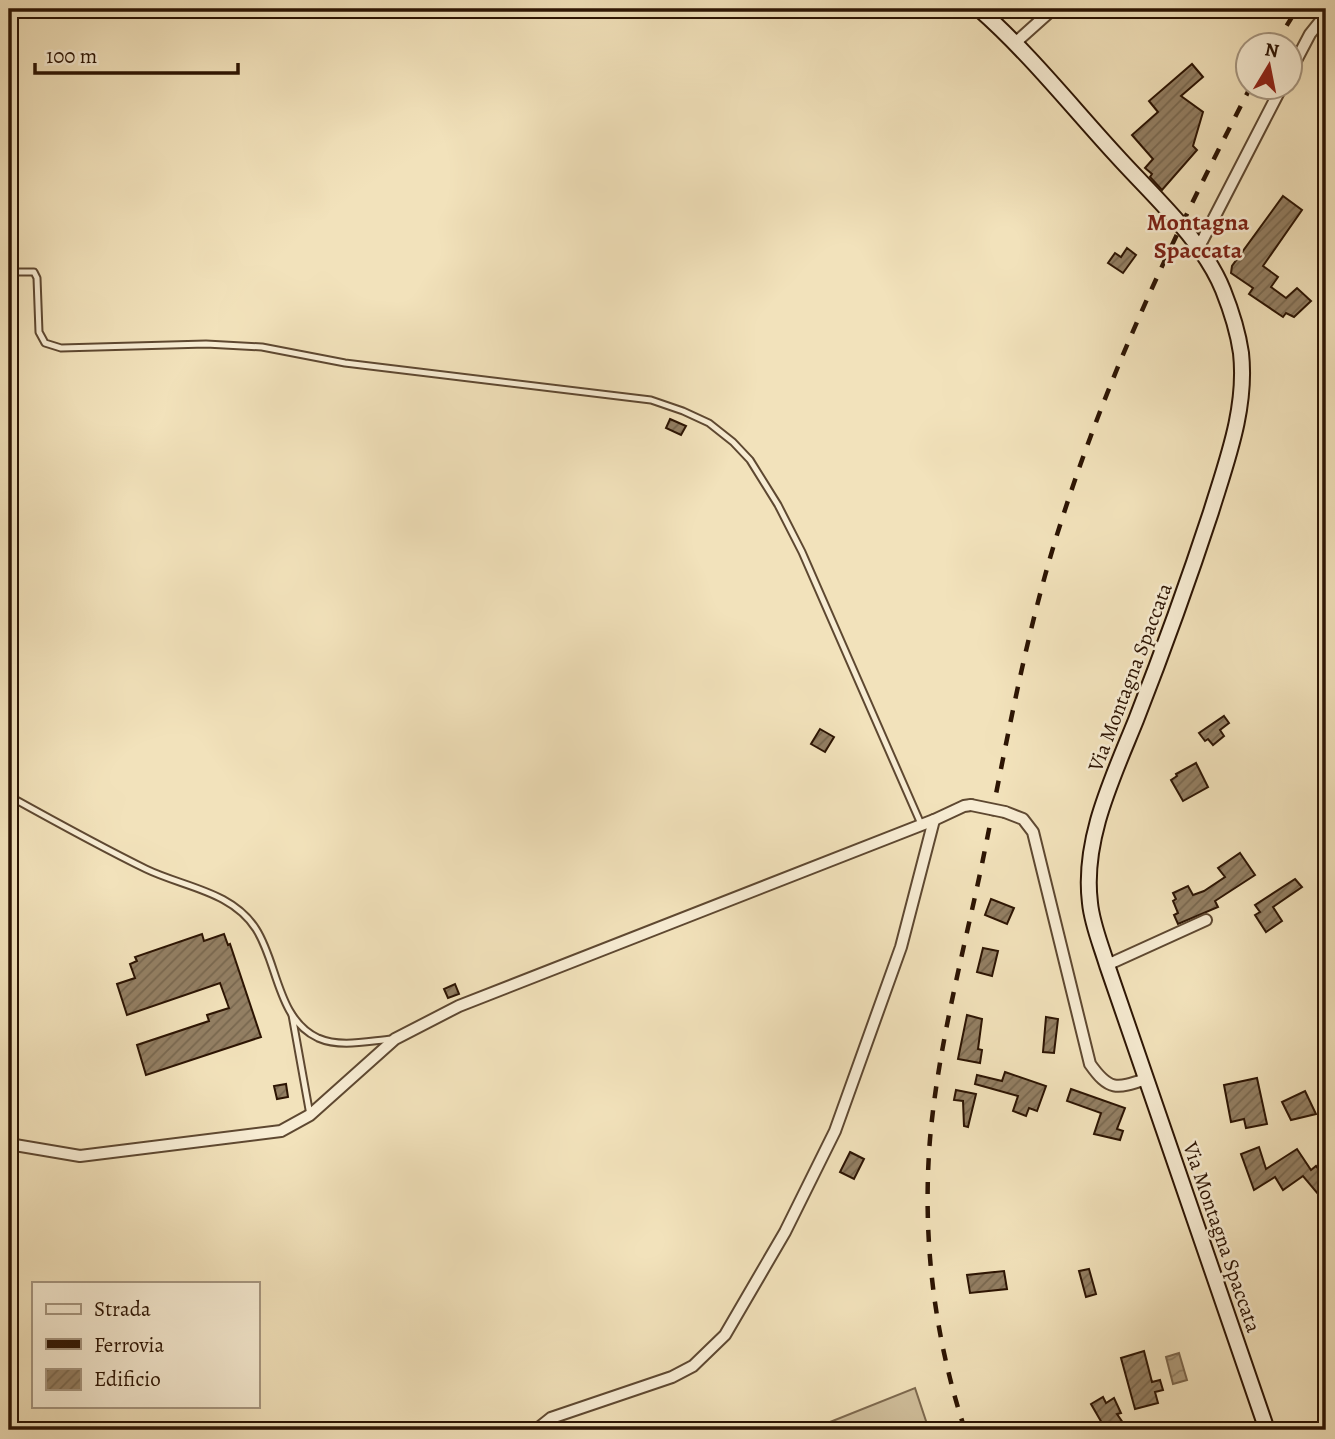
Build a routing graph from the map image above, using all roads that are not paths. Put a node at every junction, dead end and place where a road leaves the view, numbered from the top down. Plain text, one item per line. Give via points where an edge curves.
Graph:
1 (979, 9) edge
2 (1053, 9) edge
3 (1326, 14) edge
4 (1015, 44) junction
5 (1304, 45) edge
6 (1274, 102) edge
7 (1199, 247) junction
8 (15, 272) dead end
9 (9, 796) edge
10 (934, 820) junction
11 (921, 824) junction
12 (1206, 920) dead end
13 (1107, 965) junction
14 (292, 1015) junction
15 (395, 1039) junction
16 (1146, 1079) junction
17 (310, 1115) junction
18 (9, 1144) edge
19 (536, 1430) edge
20 (1267, 1430) edge

1 - 4 main road, Via Montagna Spaccata
2 - 4 street
3 - 5 street
4 - 7 main road, Via Montagna Spaccata
6 - 7 street
7 - 13 main road, Via Montagna Spaccata via 1223,288 1236,327 1241,385 1235,436 1183,600 1098,824 1091,855 1090,903
8 - 11 lane via 34,272 39,332 45,343 61,348 262,347 357,365 652,400 709,423 750,460 778,505
9 - 14 lane via 149,870 235,906 256,929
10 - 11 street
10 - 16 street, bridge via 971,805 1023,819 1033,832 1090,1064 1110,1086
10 - 19 street via 901,947 835,1131 785,1232 724,1335 693,1366 672,1377 551,1418
11 - 15 street via 459,1006
12 - 13 street
13 - 16 main road, Via Montagna Spaccata
14 - 15 lane via 316,1037 338,1044
14 - 17 lane
15 - 17 street
16 - 20 main road, Via Montagna Spaccata
17 - 18 street via 281,1131 80,1156

